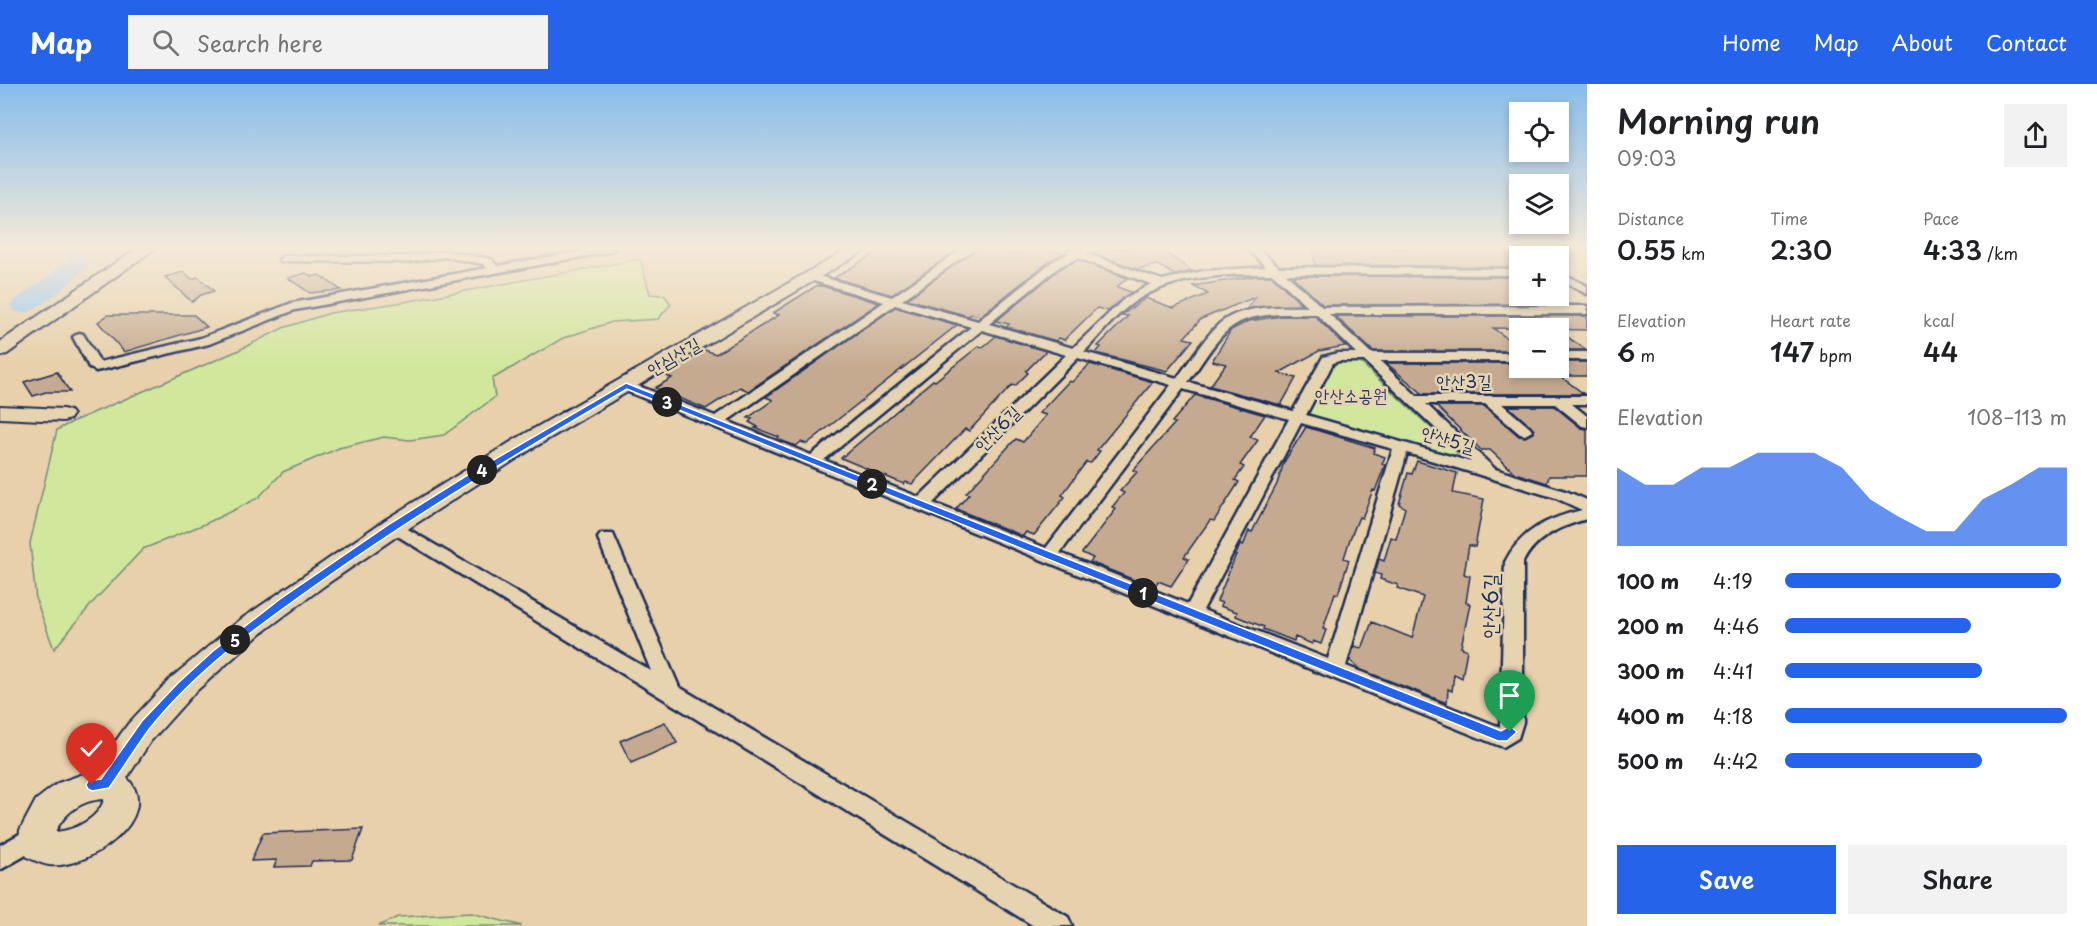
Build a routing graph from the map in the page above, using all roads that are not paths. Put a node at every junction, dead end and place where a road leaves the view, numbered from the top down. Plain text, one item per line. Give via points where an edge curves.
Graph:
1 (89, 288) edge
2 (394, 288) edge
3 (792, 288) edge
4 (850, 288) edge
5 (912, 288) edge
6 (1026, 288) edge
7 (1151, 288) edge
8 (1294, 288) edge
9 (893, 301) junction
10 (1587, 310) edge
11 (1318, 311) junction
12 (979, 326) junction
13 (79, 337) dead end
14 (0, 350) edge
15 (1074, 353) junction
16 (1569, 356) edge
17 (1587, 356) edge
18 (1367, 357) junction
19 (1509, 357) edge
20 (1181, 384) junction
21 (626, 386) junction
22 (1413, 400) junction
23 (1489, 400) junction
24 (1558, 400) junction
25 (1587, 400) edge
26 (0, 412) edge
27 (63, 415) dead end
28 (1297, 417) junction
29 (716, 422) junction
30 (1587, 423) edge
31 (1525, 431) dead end
32 (1401, 447) junction
33 (813, 460) junction
34 (1491, 473) junction
35 (922, 504) junction
36 (1587, 506) edge
37 (1587, 514) edge
38 (394, 525) junction
39 (607, 538) dead end
40 (1049, 556) junction
41 (1192, 613) junction
42 (1335, 670) junction
43 (670, 692) junction
44 (105, 784) junction
45 (36, 836) junction
46 (0, 858) edge
47 (1059, 926) edge

1 - 14 street
2 - 13 street via 292,307 205,341 96,367
3 - 21 street, 안심산길
4 - 9 street, 안산5길
5 - 9 street
6 - 12 street
7 - 15 street via 1128,301
8 - 11 street, 안산3길
9 - 12 street, 안산5길
9 - 29 street
10 - 11 street
11 - 18 street, 안산3길
11 - 20 street via 1269,312 1231,321
12 - 15 street, 안산5길
12 - 33 street
15 - 20 street, 안산5길
15 - 35 street, 안산6길
16 - 17 street
18 - 19 street, 안산3길
18 - 22 street, 안산3길
18 - 28 street via 1328,360
20 - 28 street, 안산5길
20 - 40 street
21 - 29 street, 안산6길
21 - 38 street, 안심산길
22 - 23 street, 안산3길
22 - 34 street, 안산3길
23 - 24 street, 안산3길
23 - 31 street
24 - 25 street, 안산3길
24 - 30 street
26 - 27 street
28 - 32 street, 안산5길
28 - 41 street
29 - 33 street, 안산6길
32 - 34 street, 안산5길
32 - 42 street
33 - 35 street, 안산6길
34 - 36 street, 안산5길
35 - 40 street, 안산6길
37 - 42 street, 안산6길 via 1535,534 1518,550 1514,562 1512,722 1506,737
38 - 43 street
38 - 44 street, 안심산길 via 284,602 200,669 146,724
39 - 43 street
40 - 41 street, 안산6길
41 - 42 street, 안산6길
43 - 47 street
44 - 45 street via 79,789 53,805 38,826
44 - 45 street via 114,786 122,800 116,815 101,831 74,846 59,849 48,848
45 - 46 street

